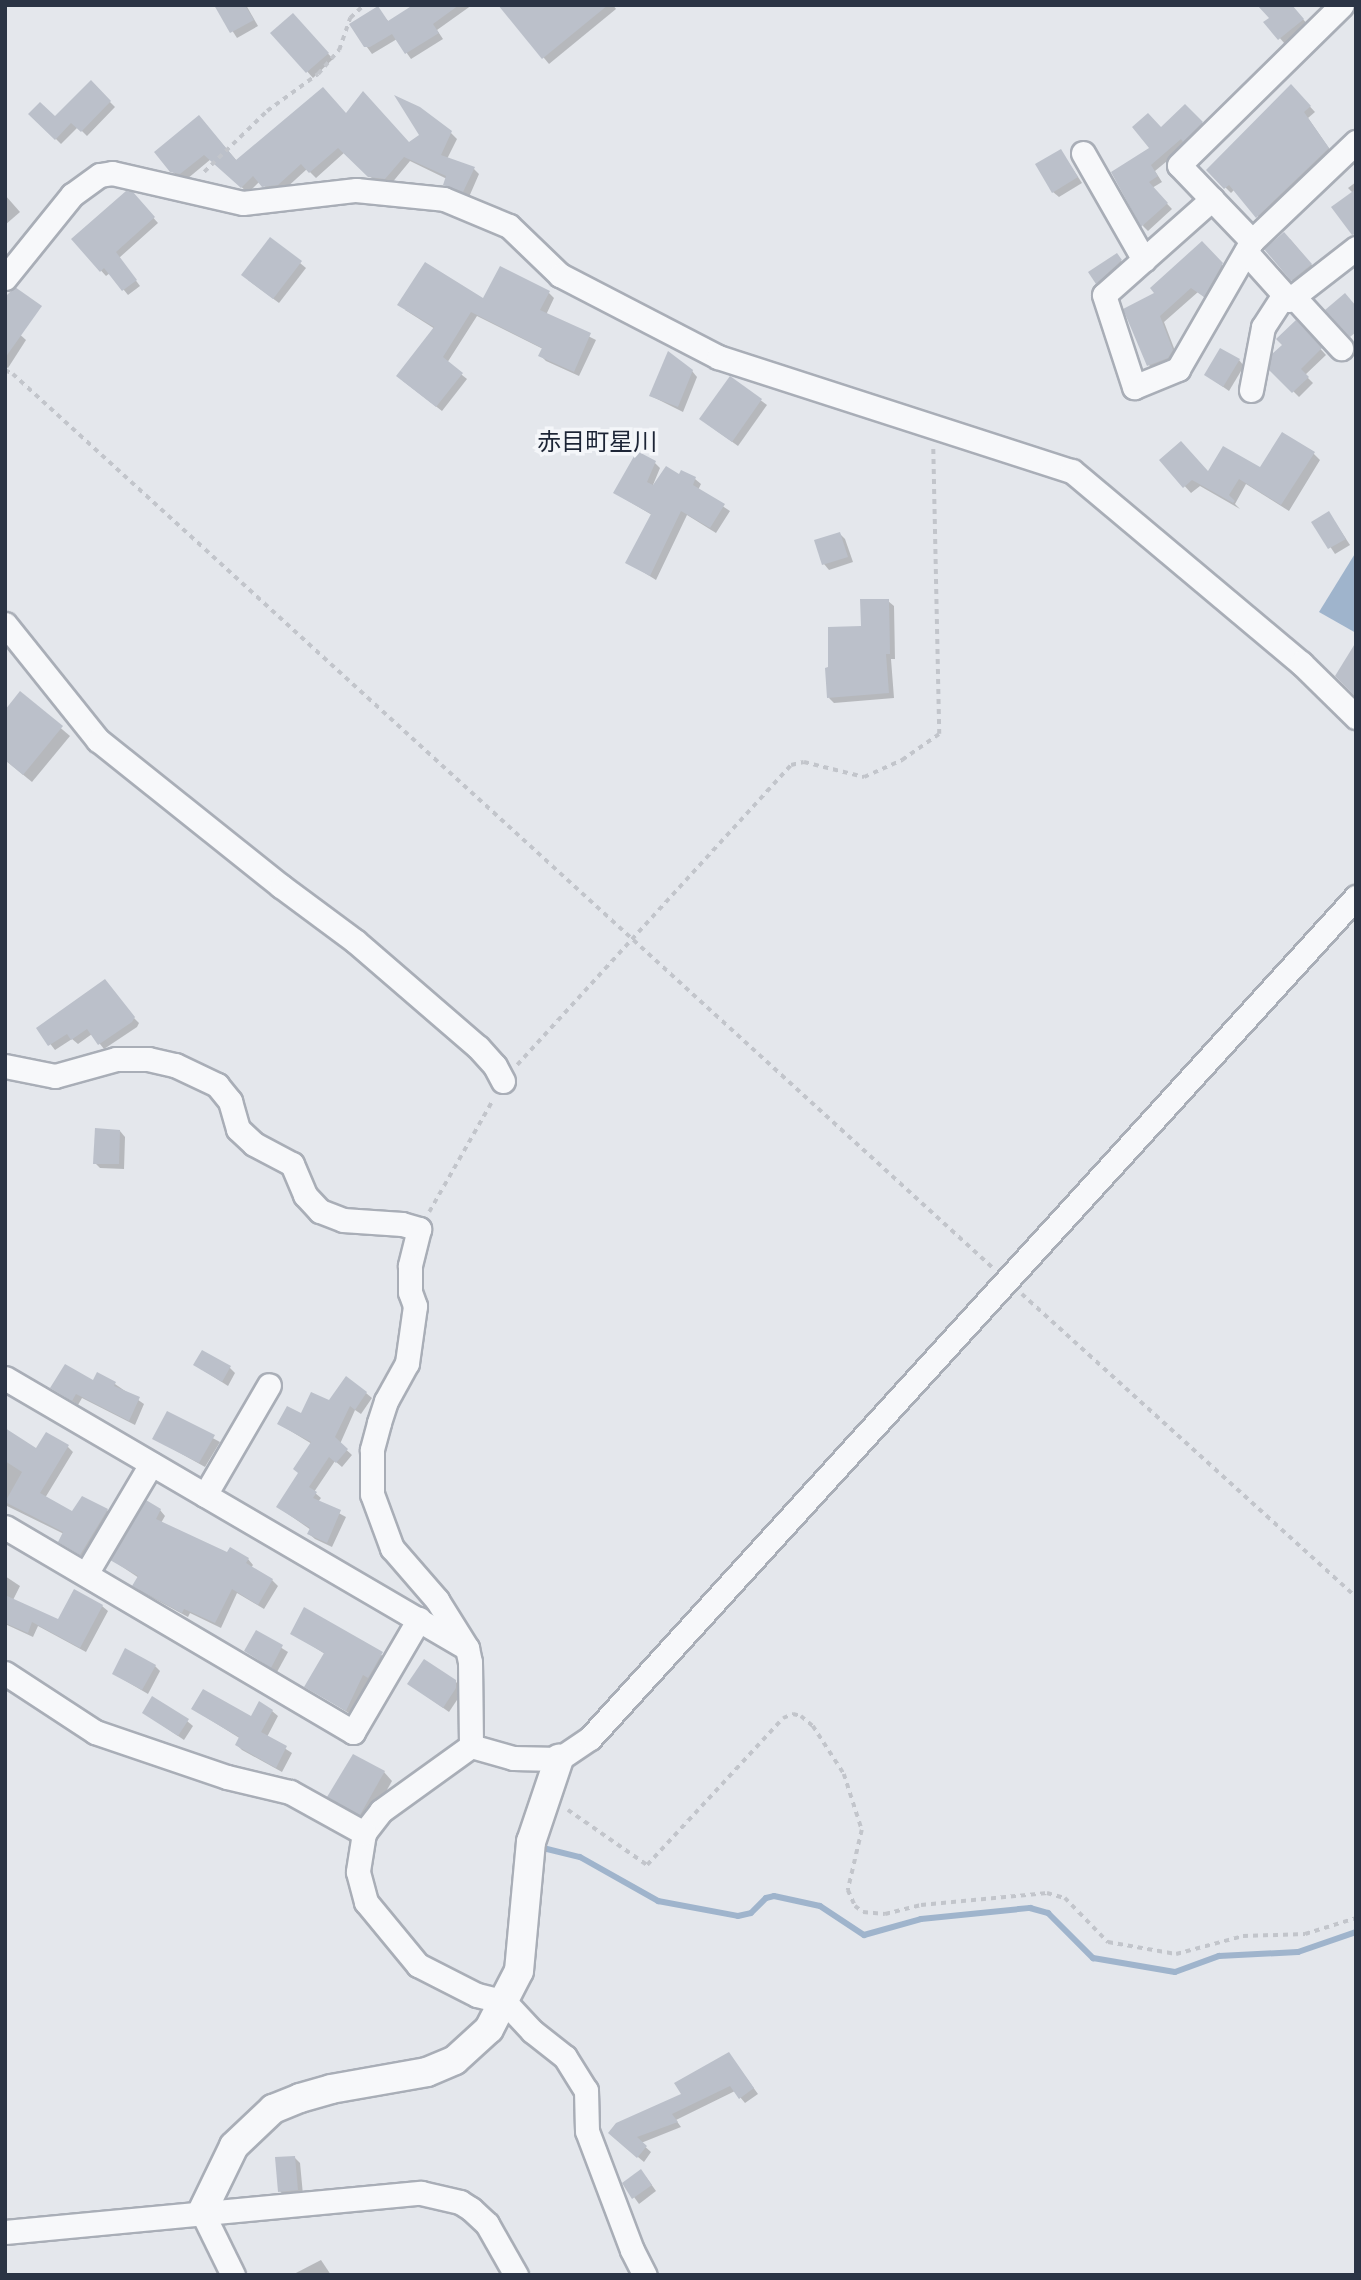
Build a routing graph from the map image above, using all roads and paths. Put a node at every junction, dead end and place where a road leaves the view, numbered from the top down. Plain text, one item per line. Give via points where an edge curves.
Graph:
1 (364, 5) edge
2 (1342, 5) edge
3 (1356, 142) edge
4 (1083, 153) dead end
5 (187, 189) junction
6 (1212, 199) junction
7 (1249, 246) junction
8 (1356, 248) edge
9 (1144, 260) junction
10 (5, 278) edge
11 (1289, 295) junction
12 (1341, 348) dead end
13 (5, 370) edge
14 (1251, 390) dead end
15 (932, 426) junction
16 (5, 624) edge
17 (1356, 717) edge
18 (1356, 897) edge
19 (633, 940) junction
20 (5, 1066) edge
21 (503, 1081) junction
22 (419, 1229) junction
23 (1007, 1280) junction
24 (5, 1378) edge
25 (269, 1385) dead end
26 (151, 1464) junction
27 (205, 1495) junction
28 (5, 1528) edge
29 (86, 1574) junction
30 (1356, 1597) edge
31 (419, 1619) junction
32 (467, 1648) junction
33 (5, 1673) edge
34 (471, 1746) junction
35 (559, 1759) junction
36 (547, 1794) junction
37 (364, 1833) junction
38 (1356, 1917) edge
39 (505, 2002) junction
40 (202, 2211) junction
41 (5, 2232) edge
42 (233, 2275) edge
43 (516, 2275) edge
44 (645, 2275) edge

1 - 5 path via 350,18 339,50 318,74 267,111
2 - 6 street via 1180,165
3 - 7 street
4 - 9 street
5 - 10 street via 123,174 100,176 72,195
5 - 15 street via 243,202 356,190 444,199 509,226 560,275 718,357
6 - 7 street
6 - 9 street
7 - 9 street via 1178,369 1134,387 1104,295
7 - 11 street
8 - 11 street
11 - 12 street
11 - 14 street via 1263,327
13 - 19 path
15 - 17 street via 1072,471 1301,663
15 - 19 path via 939,734 902,760 864,777 804,762 791,765
16 - 21 street via 99,740 355,941 478,1047
18 - 23 street
19 - 21 path
19 - 23 path
20 - 22 street via 64,1076 117,1059 175,1065 217,1085 230,1101 238,1129 254,1144 292,1164 305,1195 320,1211 343,1220
21 - 22 path
22 - 32 street via 410,1266 415,1306 407,1363 379,1423 372,1450 372,1494 392,1548 437,1600
23 - 30 path
23 - 35 street via 590,1738
24 - 26 street
25 - 27 street
26 - 27 street
26 - 29 street
27 - 31 street
28 - 29 street
29 - 31 street via 352,1732
31 - 32 street
32 - 34 street
33 - 37 street via 95,1732 227,1777 290,1792
34 - 35 street via 513,1758
34 - 37 street via 381,1811
35 - 36 street
36 - 38 path via 647,1865 783,1718 793,1714 813,1726 844,1774 862,1830 848,1890 863,1912 885,1914 921,1905 1047,1893 1065,1898 1108,1942 1167,1954 1243,1936 1306,1934
36 - 39 street via 531,1842 519,1971
37 - 39 street via 358,1872 366,1902 380,1920 418,1965 477,1996
39 - 40 street via 489,2029 455,2060 414,2075 300,2098 273,2109 234,2146
39 - 44 street via 565,2057 586,2090 587,2131
40 - 41 street
40 - 42 street
40 - 43 street via 421,2193 443,2197 471,2209 487,2224

